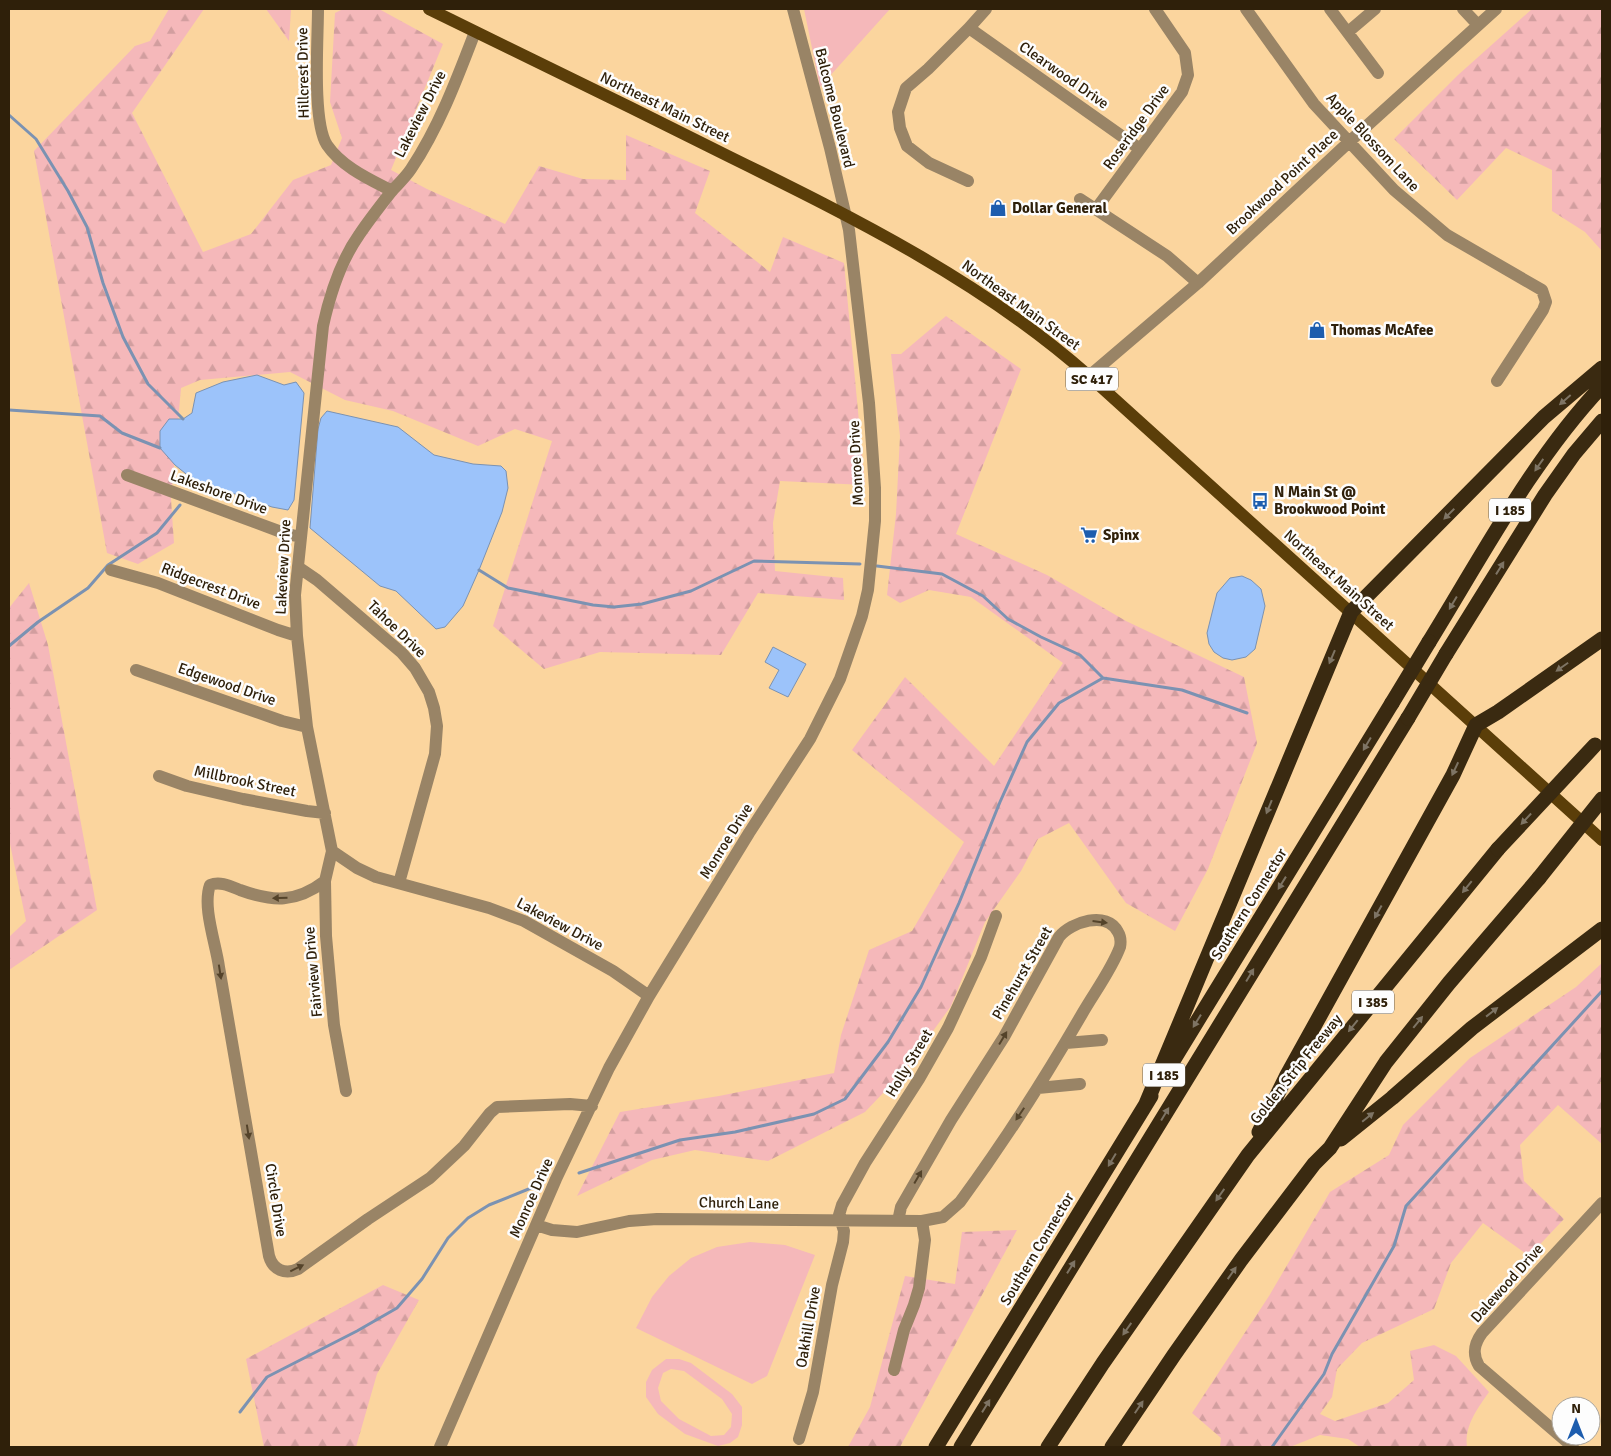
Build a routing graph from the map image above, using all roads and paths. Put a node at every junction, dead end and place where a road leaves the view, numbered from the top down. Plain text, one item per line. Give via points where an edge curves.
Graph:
1 (318, 9) edge
2 (429, 9) edge
3 (794, 9) edge
4 (986, 9) edge
5 (1154, 9) edge
6 (1246, 9) edge
7 (1330, 9) edge
8 (1375, 9) edge
9 (1462, 9) edge
10 (1496, 9) edge
11 (1478, 25) junction
12 (969, 28) junction
13 (475, 32) junction
14 (1348, 32) junction
15 (1378, 73) dead end
16 (1349, 142) junction
17 (1140, 149) junction
18 (968, 181) dead end
19 (392, 191) junction
20 (1080, 199) dead end
21 (1096, 209) junction
22 (845, 215) junction
23 (1198, 282) junction
24 (1602, 368) edge
25 (1089, 376) junction
26 (1497, 381) dead end
27 (1602, 386) edge
28 (1602, 421) edge
29 (1602, 436) edge
30 (127, 475) dead end
31 (1556, 479) junction
32 (300, 536) junction
33 (298, 567) junction
34 (111, 570) dead end
35 (1350, 612) junction
36 (297, 636) junction
37 (1602, 638) edge
38 (136, 670) dead end
39 (1476, 725) junction
40 (307, 727) junction
41 (1598, 741) edge
42 (159, 776) dead end
43 (1602, 800) edge
44 (325, 812) junction
45 (1602, 840) edge
46 (332, 851) junction
47 (325, 881) junction
48 (399, 883) junction
49 (996, 916) dead end
50 (1602, 929) edge
51 (649, 996) junction
52 (1102, 1040) dead end
53 (1066, 1042) junction
54 (1080, 1084) dead end
55 (1038, 1088) junction
56 (346, 1091) dead end
57 (1146, 1104) junction
58 (592, 1106) junction
59 (1330, 1148) junction
60 (1248, 1156) junction
61 (1602, 1203) edge
62 (943, 1217) joint
63 (840, 1220) junction
64 (898, 1221) junction
65 (922, 1221) junction
66 (536, 1225) junction
67 (894, 1370) dead end
68 (799, 1439) dead end
69 (440, 1447) edge
70 (936, 1447) edge
71 (961, 1447) edge
72 (1048, 1447) edge
73 (1112, 1447) edge
74 (1573, 1447) edge

1 - 19 street, Hillcrest Drive via 318,111 324,139 349,166
2 - 13 main road, SC 417
3 - 22 street, Balcome Boulevard
4 - 12 street
5 - 17 street, Roseridge Drive via 1185,53 1188,75 1182,92
6 - 16 street, Apple Blossom Lane via 1314,104
7 - 14 street
8 - 14 street
9 - 11 street
10 - 11 street, Brookwood Point Place
11 - 16 street, Brookwood Point Place
12 - 17 street, Clearwood Drive
12 - 18 street via 906,88 898,112 907,146 929,163
13 - 19 street, Lakeview Drive via 451,95 430,137 410,171
13 - 22 main road, Northeast Main Street / SC 417
14 - 15 street
16 - 23 street, Brookwood Point Place
16 - 26 street, Apple Blossom Lane via 1394,190 1447,235 1538,286 1545,295 1543,310
17 - 21 street, Roseridge Drive
19 - 32 street, Lakeview Drive via 346,256 329,302 319,349
20 - 21 street
21 - 23 street via 1167,256
22 - 25 main road, Northeast Main Street / SC 417 via 961,280 1024,324
22 - 51 street, Monroe Drive via 869,404 875,488 873,551 862,616 840,679 810,739
23 - 25 street, Brookwood Point Place
24 -> 35 highway via 1544,417
25 - 35 main road, Northeast Main Street / SC 417
27 -> 57 highway, Southern Connector / I 185, bridge via 1573,419 1531,477
28 - 31 highway, I 185
29 - 31 highway
30 - 32 street, Lakeshore Drive
71 -> 31 highway, I 185, bridge
32 - 33 street, Lakeview Drive
33 - 36 street, Lakeview Drive via 295,594
33 - 48 street, Tahoe Drive via 402,653 429,692 437,726 435,754
34 - 36 street, Ridgecrest Drive via 158,583
35 - 39 main road, Northeast Main Street / SC 417
35 -> 57 highway
36 - 40 street, Lakeview Drive
37 -> 39 highway
38 - 40 street, Edgewood Drive
39 - 45 main road, Northeast Main Street / SC 417
39 -> 60 highway via 1453,775 1286,1077
40 - 44 street, Lakeview Drive
41 -> 60 highway, Golden Strip Freeway / I 385, bridge via 1498,849
42 - 44 street, Millbrook Street via 243,799
59 -> 43 highway, bridge via 1386,1062
44 - 46 street, Lakeview Drive
46 - 47 street, Fairview Drive
46 - 48 street, Lakeview Drive via 357,868
47 - 56 street, Fairview Drive via 329,984
47 -> 58 street, Circle Drive via 313,890 280,899 261,897 225,884 214,883 207,892 273,1266 287,1272 298,1268 430,1178 464,1146 493,1110 507,1106
48 - 51 street, Lakeview Drive via 524,921 613,971
49 - 63 street, Holly Street via 981,958 952,1020 865,1163 842,1205
59 -> 50 highway via 1472,1028
51 - 58 street, Monroe Drive
52 - 53 street
53 - 55 street, Pinehurst Street
64 -> 53 street, Pinehurst Street via 901,1207 1004,1037 1059,937 1080,923 1096,920 1110,923 1118,931 1120,947
54 - 55 street
55 -> 62 street, Pinehurst Street via 960,1202
57 -> 70 highway, Southern Connector / I 185
58 - 66 street, Monroe Drive
73 -> 59 highway via 1241,1260 1314,1164
60 -> 72 highway, Golden Strip Freeway / I 385
61 - 74 street, Dalewood Drive via 1482,1333 1474,1351 1479,1366
62 - 65 street, Church Lane
63 - 64 street, Church Lane
63 - 66 street, Church Lane via 657,1219 576,1232
63 - 68 street, Oakhill Drive via 843,1242 813,1392
64 - 65 street, Church Lane
65 - 67 street via 925,1240 919,1288
66 - 69 street, Monroe Drive

